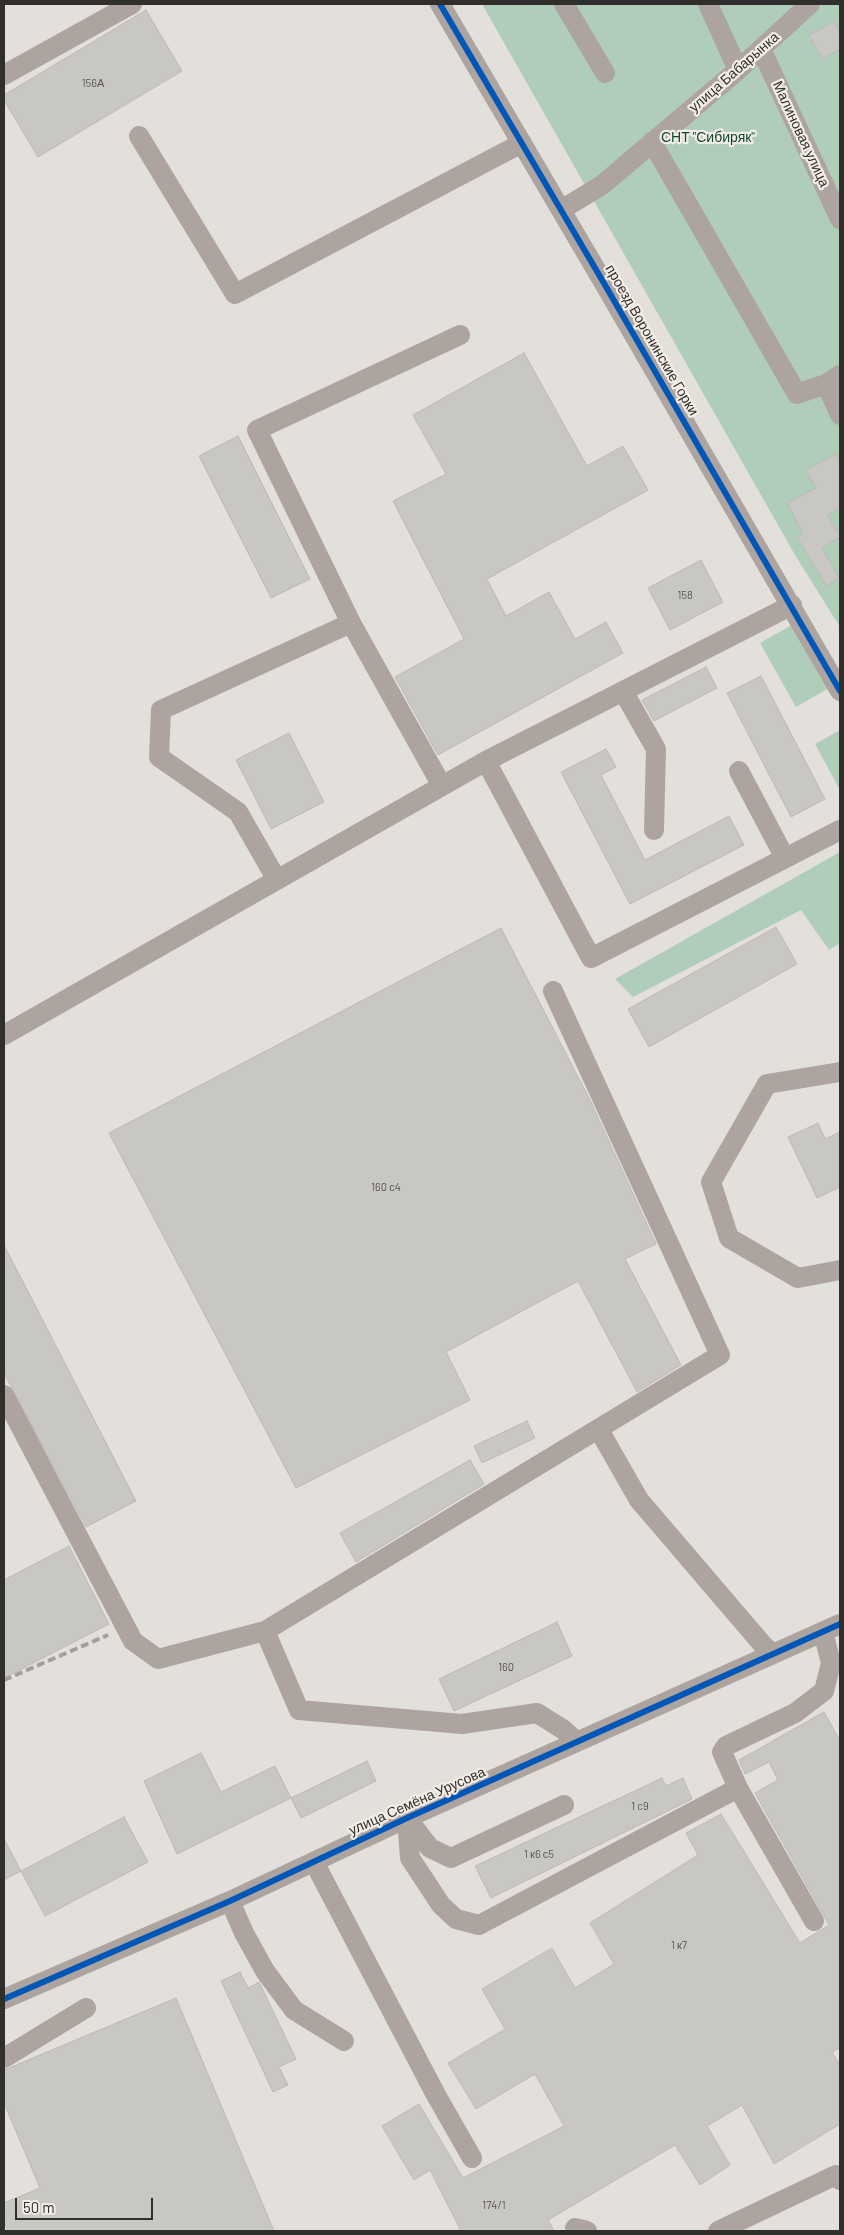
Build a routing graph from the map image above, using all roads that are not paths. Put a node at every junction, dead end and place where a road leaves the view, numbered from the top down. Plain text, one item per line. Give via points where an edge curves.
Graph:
1 (132, 4) edge
2 (440, 4) edge
3 (564, 4) edge
4 (708, 4) edge
5 (810, 4) edge
6 (761, 49) junction
7 (738, 70) junction
8 (605, 73) dead end
9 (4, 74) edge
10 (139, 136) dead end
11 (652, 142) junction
12 (522, 143) junction
13 (561, 210) junction
14 (840, 219) edge
15 (460, 335) dead end
16 (833, 379) edge
17 (840, 415) edge
18 (792, 605) junction
19 (351, 623) junction
20 (623, 690) junction
21 (840, 691) edge
22 (486, 761) junction
23 (739, 771) dead end
24 (442, 786) junction
25 (654, 830) dead end
26 (840, 830) edge
27 (786, 858) junction
28 (277, 880) junction
29 (553, 991) dead end
30 (4, 1035) edge
31 (840, 1072) edge
32 (840, 1270) edge
33 (4, 1395) edge
34 (599, 1430) junction
35 (831, 1628) edge
36 (265, 1632) junction
37 (773, 1654) junction
38 (578, 1742) junction
39 (738, 1788) junction
40 (564, 1805) dead end
41 (408, 1818) junction
42 (314, 1862) junction
43 (230, 1901) junction
44 (814, 1921) dead end
45 (4, 1999) edge
46 (86, 2008) dead end
47 (344, 2041) dead end
48 (4, 2058) edge
49 (472, 2158) dead end
50 (840, 2180) edge
51 (718, 2231) edge

1 - 9 street
2 - 12 street, проезд Воронинские Горки
3 - 8 street
4 - 7 street
5 - 6 street, улица Бабарынка
6 - 7 street, улица Бабарынка
6 - 14 street, Малиновая улица
7 - 11 street, улица Бабарынка
10 - 12 street via 235,294
11 - 13 street, улица Бабарынка via 602,184
11 - 16 street via 797,394
12 - 13 street, проезд Воронинские Горки
13 - 18 street, проезд Воронинские Горки
15 - 19 street via 257,430
16 - 17 street
18 - 20 street
18 - 21 street, проезд Воронинские Горки
19 - 24 street
19 - 28 street via 161,710 159,756 238,812
20 - 22 street
20 - 25 street via 656,749
22 - 24 street
22 - 27 street via 591,958
23 - 27 street
24 - 28 street
26 - 27 street
28 - 30 street
29 - 34 street via 720,1355
31 - 32 street via 767,1084 711,1182 729,1238 798,1278
33 - 36 street via 133,1641 158,1659
34 - 36 street
34 - 37 street via 639,1500
35 - 37 street, улица Семёна Урусова
35 - 39 street via 831,1663 824,1691 795,1713 726,1746 722,1752
36 - 38 street via 299,1710 462,1724 537,1713
37 - 38 street, улица Семёна Урусова
38 - 41 street, улица Семёна Урусова
39 - 41 street via 479,1925 456,1920 440,1905 410,1858
39 - 44 street
40 - 41 street via 451,1858 430,1848
41 - 42 street, улица Семёна Урусова
42 - 43 street, улица Семёна Урусова
42 - 49 street
43 - 45 street, улица Семёна Урусова
43 - 47 street via 265,1970 294,2010
46 - 48 street
50 - 51 street via 836,2175

